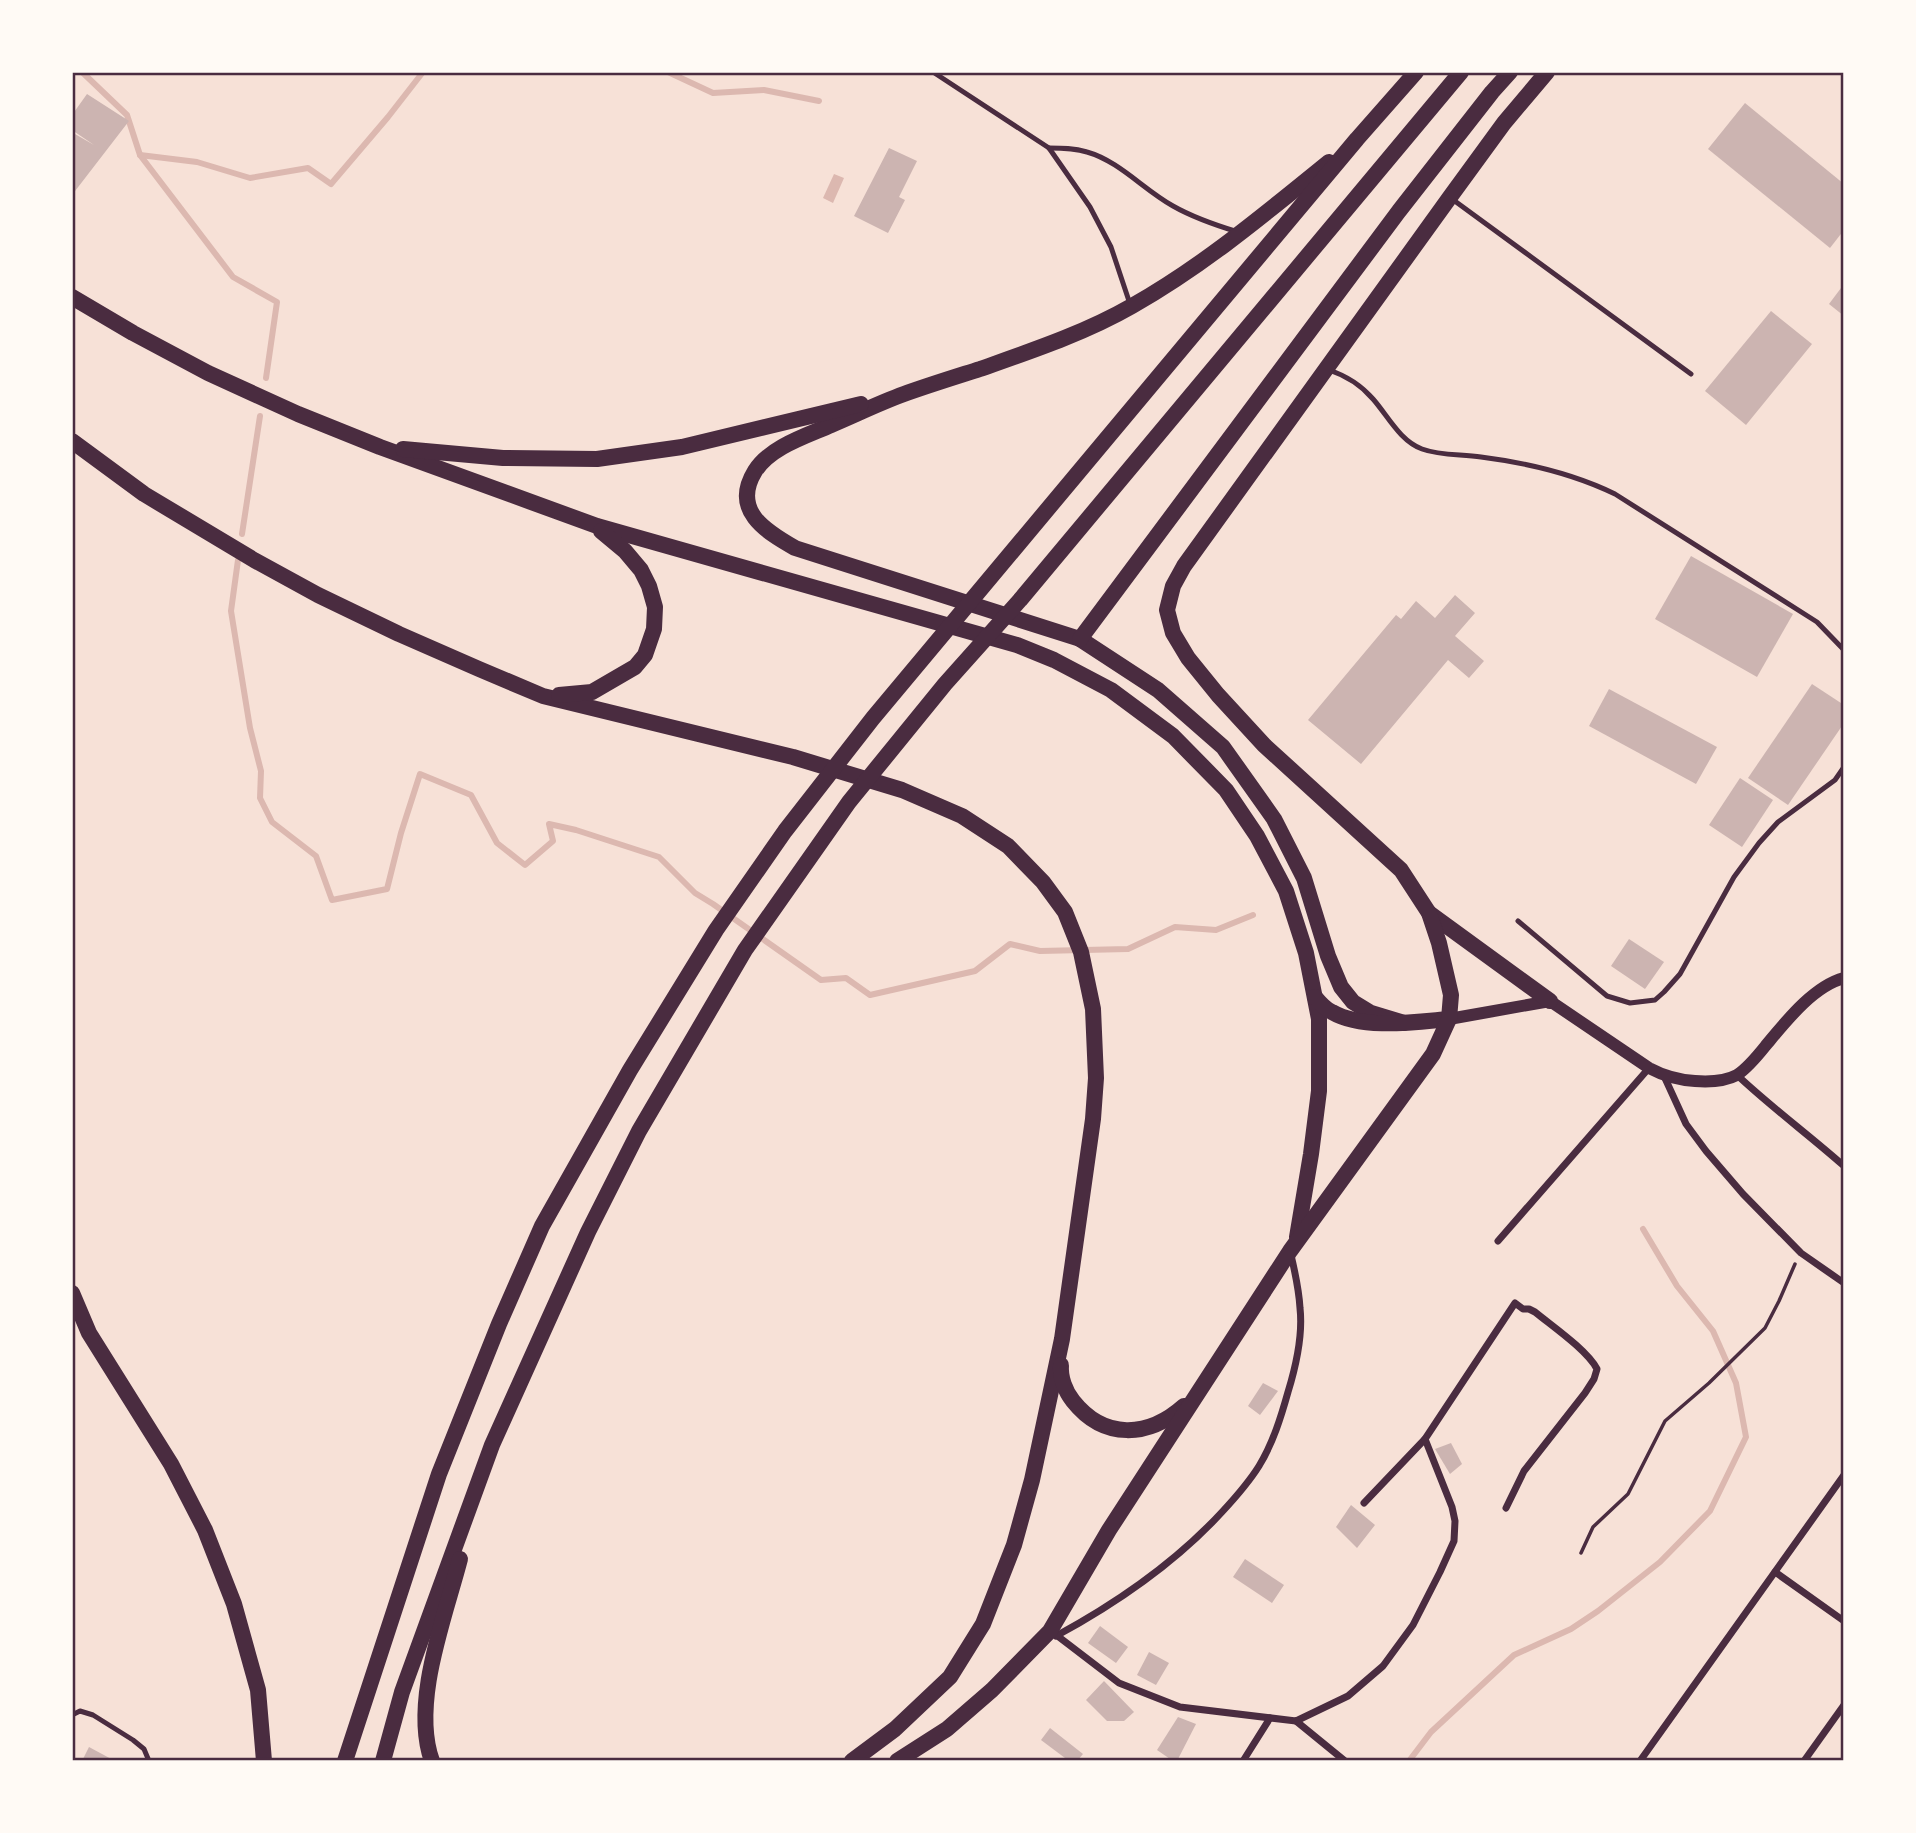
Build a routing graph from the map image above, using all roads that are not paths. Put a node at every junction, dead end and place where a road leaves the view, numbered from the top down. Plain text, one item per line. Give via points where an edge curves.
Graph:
1 (933, 72) edge
2 (1416, 72) edge
3 (1461, 72) edge
4 (1510, 72) edge
5 (1547, 72) edge
6 (1357, 139) junction
7 (1049, 148) junction
8 (1450, 197) junction
9 (1241, 233) junction
10 (72, 297) edge
11 (1131, 307) junction
12 (1326, 369) junction
13 (1691, 374) dead end
14 (904, 394) junction
15 (72, 441) edge
16 (380, 447) junction
17 (597, 527) junction
18 (1080, 639) junction
19 (1844, 650) edge
20 (543, 696) junction
21 (1844, 767) edge
22 (1429, 913) junction
23 (1518, 921) dead end
24 (1844, 978) edge
25 (1315, 997) junction
26 (1550, 1001) junction
27 (1449, 1019) junction
28 (1404, 1023) junction
29 (1649, 1068) junction
30 (1737, 1075) junction
31 (1664, 1076) junction
32 (1844, 1166) edge
33 (1498, 1241) dead end
34 (1293, 1247) junction
35 (1844, 1283) edge
36 (72, 1293) edge
37 (1062, 1339) junction
38 (1205, 1383) junction
39 (1425, 1439) junction
40 (492, 1445) junction
41 (1844, 1475) edge
42 (1364, 1503) dead end
43 (1506, 1508) dead end
44 (1775, 1572) junction
45 (1844, 1621) edge
46 (1053, 1633) junction
47 (1844, 1706) edge
48 (72, 1715) edge
49 (1270, 1718) junction
50 (1296, 1721) junction
51 (149, 1761) edge
52 (264, 1761) edge
53 (345, 1761) edge
54 (383, 1761) edge
55 (432, 1761) edge
56 (852, 1761) edge
57 (897, 1761) edge
58 (1243, 1761) edge
59 (1345, 1761) edge
60 (1640, 1761) edge
61 (1804, 1761) edge

1 - 7 lane
2 - 6 highway
3 - 40 highway via 849,802 745,950 629,1151
4 - 18 highway via 1399,211
5 - 8 highway
6 - 9 highway
6 - 53 highway via 873,718 716,930 542,1226 439,1474
7 - 9 lane via 1089,153 1193,217
7 - 11 lane via 1111,247
8 - 12 highway
8 - 13 lane
9 - 11 highway
10 - 16 highway via 208,373
11 - 14 highway via 1073,334
12 - 19 lane via 1363,388 1419,448 1563,472 1615,494 1817,622
12 - 22 highway via 1184,566 1167,610 1183,650 1218,695 1264,745 1401,870
14 - 16 highway via 682,447 597,459 503,458
14 - 18 highway via 769,455 748,488 747,504 755,520 795,548
15 - 20 highway via 144,494 307,589
16 - 17 highway
17 - 20 highway via 625,551 649,586 655,607 649,645 635,667 592,692
17 - 25 highway via 1017,645 1111,690 1173,736 1226,790 1257,836 1286,891
18 - 28 highway via 1158,690 1223,747 1274,819 1304,878 1341,987 1371,1013
20 - 37 highway via 793,757 902,790 962,816 1007,846 1043,882 1065,912 1081,952 1093,1009 1096,1078
21 - 23 lane via 1835,780 1778,822 1759,843 1734,877 1680,974 1655,1000 1630,1003 1607,996
22 - 26 highway
22 - 27 highway via 1451,995
24 - 30 street via 1805,1002
25 - 28 highway via 1344,1018
25 - 34 highway via 1319,1091
26 - 27 street
26 - 29 street
27 - 28 highway
27 - 34 highway via 1433,1054
29 - 31 street
29 - 33 street
30 - 31 street via 1716,1082
30 - 32 street
31 - 35 street via 1686,1124 1743,1194 1801,1253
34 - 38 highway
34 - 46 street via 1301,1310 1298,1347 1280,1420 1258,1468 1205,1531 1168,1562 1097,1614
36 - 52 highway via 89,1333 171,1464 205,1531 234,1604 258,1690
37 - 38 highway via 1060,1373 1068,1394 1082,1412 1100,1424 1144,1429 1165,1421
37 - 56 highway via 1014,1545 983,1624 950,1677 895,1729
38 - 46 highway via 1109,1530
39 - 42 street
39 - 43 street via 1516,1303 1535,1312 1583,1352 1597,1369 1594,1379 1524,1471
39 - 50 street via 1455,1521 1454,1541 1440,1572 1413,1625 1383,1666 1348,1696
40 - 54 highway via 402,1692
40 - 55 highway via 426,1692 424,1728
41 - 44 street
44 - 45 street
44 - 60 street
46 - 49 street via 1119,1683 1180,1707
46 - 57 highway via 947,1729
47 - 61 street
48 - 51 lane via 80,1711 93,1715 134,1740
49 - 50 street
49 - 58 street
50 - 59 street

